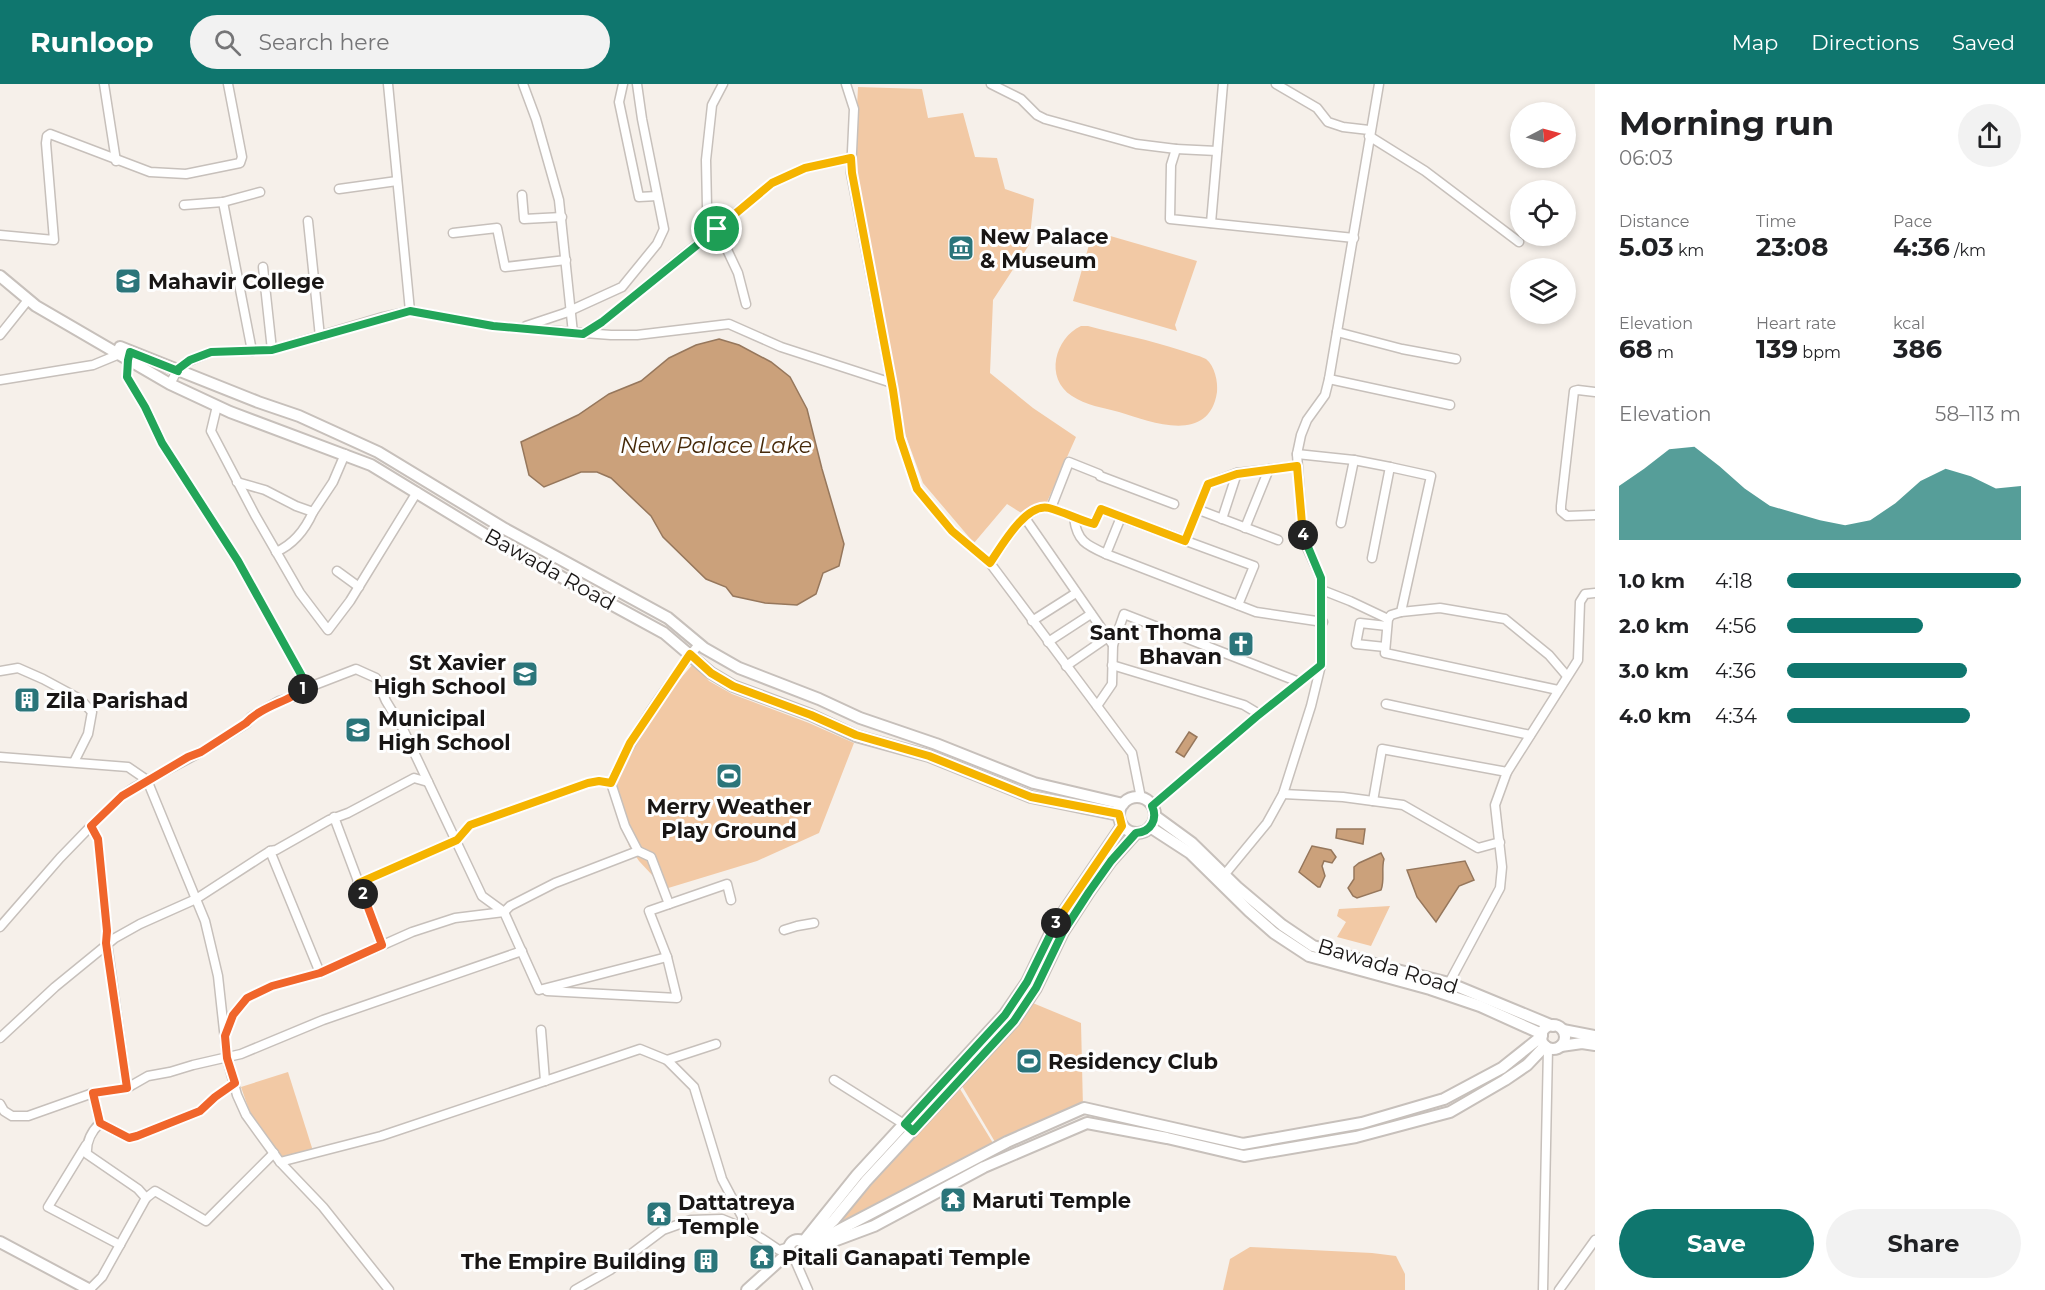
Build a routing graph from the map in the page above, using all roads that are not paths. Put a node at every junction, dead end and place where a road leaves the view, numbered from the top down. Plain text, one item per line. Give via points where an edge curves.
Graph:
1 (104, 84) edge
2 (228, 84) edge
3 (388, 84) edge
4 (523, 84) edge
5 (624, 84) edge
6 (637, 84) edge
7 (723, 84) edge
8 (846, 84) edge
9 (991, 84) edge
10 (1223, 84) edge
11 (1276, 84) edge
12 (1379, 84) edge
13 (1369, 133) junction
14 (1176, 149) junction
15 (1217, 151) junction
16 (851, 158) junction
17 (116, 161) junction
18 (398, 181) junction
19 (339, 189) dead end
20 (260, 192) dead end
21 (522, 195) dead end
22 (657, 196) junction
23 (223, 202) junction
24 (184, 205) dead end
25 (562, 217) junction
26 (308, 221) dead end
27 (1211, 223) junction
28 (717, 229) junction
29 (453, 233) dead end
30 (0, 235) edge
31 (1510, 235) edge
32 (1354, 238) junction
33 (566, 260) junction
34 (263, 267) dead end
35 (0, 274) edge
36 (28, 300) junction
37 (746, 304) dead end
38 (570, 310) junction
39 (410, 311) junction
40 (522, 327) junction
41 (1337, 332) junction
42 (573, 333) junction
43 (583, 334) junction
44 (0, 335) edge
45 (320, 337) junction
46 (272, 350) junction
47 (252, 351) junction
48 (126, 354) junction
49 (1456, 359) dead end
50 (178, 371) junction
51 (1329, 379) junction
52 (0, 380) edge
53 (892, 383) junction
54 (171, 384) junction
55 (1595, 392) edge
56 (1450, 405) dead end
57 (217, 406) junction
58 (345, 454) junction
59 (1297, 454) junction
60 (1354, 460) junction
61 (1297, 466) junction
62 (1390, 467) junction
63 (1269, 469) junction
64 (1237, 474) junction
65 (237, 482) junction
66 (417, 492) junction
67 (1174, 504) dead end
68 (1051, 508) junction
69 (1199, 510) junction
70 (313, 512) junction
71 (1595, 515) edge
72 (1121, 516) junction
73 (1025, 518) junction
74 (1074, 518) junction
75 (1222, 519) junction
76 (1341, 523) dead end
77 (1245, 528) junction
78 (1278, 540) dead end
79 (1185, 541) junction
80 (276, 552) junction
81 (1106, 554) junction
82 (1372, 558) dead end
83 (990, 563) junction
84 (337, 571) dead end
85 (359, 587) junction
86 (1322, 590) junction
87 (1076, 593) junction
88 (1595, 593) edge
89 (1238, 605) junction
90 (1401, 612) junction
91 (1091, 614) junction
92 (1032, 621) junction
93 (1323, 622) junction
94 (1387, 623) junction
95 (1110, 641) junction
96 (1048, 642) junction
97 (699, 644) junction
98 (1385, 647) junction
99 (690, 654) junction
100 (1112, 665) junction
101 (1321, 665) junction
102 (1066, 666) junction
103 (0, 671) edge
104 (1567, 676) junction
105 (1299, 682) junction
106 (308, 687) junction
107 (1558, 690) junction
108 (1386, 704) dead end
109 (1097, 706) junction
110 (1259, 714) junction
111 (1530, 735) junction
112 (0, 757) edge
113 (74, 762) junction
114 (1507, 772) junction
115 (147, 780) junction
116 (428, 782) junction
117 (611, 783) junction
118 (1283, 794) junction
119 (1141, 798) junction
120 (1372, 801) junction
121 (1121, 809) junction
122 (1153, 811) junction
123 (334, 817) junction
124 (91, 826) junction
125 (1122, 826) junction
126 (1150, 827) junction
127 (1136, 833) junction
128 (457, 840) junction
129 (1500, 842) junction
130 (270, 851) junction
131 (638, 851) junction
132 (1225, 874) junction
133 (359, 883) junction
134 (196, 899) junction
135 (731, 900) dead end
136 (669, 904) junction
137 (504, 912) junction
138 (814, 923) dead end
139 (0, 927) edge
140 (784, 930) dead end
141 (106, 943) junction
142 (382, 945) junction
143 (522, 951) junction
144 (667, 957) junction
145 (320, 973) junction
146 (1449, 983) junction
147 (539, 990) junction
148 (1558, 1028) junction
149 (541, 1029) dead end
150 (225, 1036) junction
151 (1595, 1036) edge
152 (0, 1038) edge
153 (1544, 1041) junction
154 (716, 1044) dead end
155 (1595, 1045) edge
156 (1561, 1046) junction
157 (227, 1058) junction
158 (667, 1060) junction
159 (834, 1080) dead end
160 (545, 1081) junction
161 (235, 1083) junction
162 (127, 1088) junction
163 (93, 1093) junction
164 (0, 1104) edge
165 (100, 1123) junction
166 (1047, 1125) junction
167 (909, 1127) junction
168 (1052, 1137) junction
169 (86, 1144) junction
170 (1243, 1150) junction
171 (274, 1153) junction
172 (280, 1162) junction
173 (146, 1198) junction
174 (749, 1230) junction
175 (1595, 1240) edge
176 (0, 1242) edge
177 (120, 1245) junction
178 (806, 1246) junction
179 (791, 1253) junction
180 (90, 1290) edge
181 (389, 1290) edge
182 (575, 1290) edge
183 (747, 1290) edge
184 (758, 1290) edge
185 (808, 1290) edge
186 (1543, 1290) edge
187 (1558, 1290) edge

1 - 17 street
2 - 17 street via 240,163 186,174 150,172
3 - 18 street
4 - 25 street
5 - 22 street via 619,102 639,197
6 - 22 street
7 - 28 street via 712,105 706,160 707,207
8 - 16 street via 854,109
9 - 14 street via 1021,99 1045,119 1136,144
10 - 15 street
11 - 13 street via 1317,108 1328,123
12 - 13 street
13 - 31 street
13 - 32 street
14 - 15 street
14 - 27 street via 1171,165 1170,219
15 - 27 street
16 - 28 street via 805,168 772,183
16 - 53 street
17 - 30 street via 50,134 46,143 54,240
18 - 19 street
18 - 39 street
20 - 23 street
21 - 25 street via 524,219
22 - 38 street via 664,228 657,244 622,287
23 - 24 street
23 - 47 street
25 - 33 street
26 - 45 street
27 - 32 street
28 - 37 street via 738,273
28 - 43 street
29 - 33 street via 497,228 505,267
32 - 41 street
33 - 38 street
34 - 46 street
35 - 36 main road, Bawada Road
35 - 48 main road
36 - 44 street
36 - 48 main road, Bawada Road
38 - 40 street
38 - 42 street
39 - 40 street via 493,326
39 - 45 street
40 - 42 street
41 - 49 street
41 - 51 street
42 - 43 street
43 - 53 street via 637,335 729,324 781,347
45 - 46 street
46 - 47 street
47 - 50 street via 211,352 190,360
48 - 50 main road
48 - 52 street via 85,366
48 - 54 main road, Bawada Road
48 - 106 street via 127,377 162,443 238,561
50 - 54 street
50 - 97 main road via 299,416 378,452 505,530 668,618
51 - 56 street
51 - 59 street via 1325,395 1300,435
53 - 83 street via 900,438 917,489 952,531
54 - 57 main road, Bawada Road
55 - 71 street via 1574,391 1561,511 1567,516
57 - 58 main road, Bawada Road
57 - 65 street via 211,431
58 - 66 main road, Bawada Road
58 - 70 street via 333,482
59 - 60 street
59 - 61 street
60 - 62 street
60 - 76 street
61 - 63 street
61 - 86 street via 1303,539 1321,578
62 - 82 street
62 - 90 street via 1431,476
63 - 64 street
63 - 77 street
64 - 69 street via 1208,484
64 - 75 street
65 - 70 street
65 - 80 street
66 - 85 street
66 - 99 main road, Bawada Road via 499,543 664,633
67 - 68 street via 1068,462
68 - 73 street via 1033,509
68 - 74 street
69 - 75 street
69 - 79 street
70 - 80 street via 288,547
72 - 74 street via 1101,509 1094,524
72 - 79 street
72 - 81 street
73 - 83 street
73 - 87 street
74 - 81 street via 1084,544
75 - 77 street
77 - 78 street
79 - 89 street via 1254,566
80 - 85 street via 328,630
81 - 89 street
83 - 92 street
84 - 85 street
86 - 93 street
86 - 94 street
87 - 91 street
87 - 92 street
88 - 104 street via 1581,598 1578,660
89 - 93 street via 1256,612
90 - 94 street via 1391,615
90 - 104 street via 1440,608 1505,619 1549,655
91 - 95 street
91 - 96 street
92 - 96 street
93 - 101 street
94 - 98 street
94 - 98 street via 1360,622 1356,644
95 - 100 street
95 - 102 street
95 - 105 street via 1124,614
96 - 102 street
97 - 99 street
97 - 121 main road via 739,668 860,718 1034,783
98 - 107 street via 1385,653
99 - 117 street via 630,743
99 - 121 main road, Bawada Road via 733,686 856,735 929,756 1031,797
100 - 109 street via 1112,684
100 - 110 street via 1244,705
101 - 105 street
101 - 118 street
102 - 109 street
103 - 113 street via 18,668 43,679 80,699 92,712 88,734
104 - 107 street
105 - 110 street
106 - 115 street
106 - 116 street via 356,669 376,678
107 - 111 street
108 - 111 street
109 - 119 street via 1132,753
110 - 122 street
111 - 114 street
112 - 113 street
113 - 115 street via 128,767
114 - 120 street via 1382,749
114 - 129 street via 1495,805
115 - 124 street via 122,796
115 - 134 street
116 - 123 street via 414,778
116 - 128 street
117 - 128 street via 588,783 482,820 470,825
117 - 131 street via 624,826
118 - 120 street
118 - 132 street via 1267,823
119 - 121 main road via 1131,798
119 - 122 main road
120 - 129 street via 1403,805 1478,848
121 - 125 main road
122 - 126 main road
122 - 132 main road, Bawada Road
123 - 130 street
123 - 133 street
124 - 139 street
124 - 141 street via 98,839
125 - 127 main road
125 - 167 main road via 1054,926 1027,982 1005,1015
126 - 127 main road
126 - 153 main road via 1190,853 1268,928 1309,956 1480,1006
127 - 167 main road via 1111,861 1063,932 1036,988 1014,1021
128 - 133 street
128 - 137 street via 482,896
129 - 146 street via 1500,888
130 - 134 street
130 - 145 street
131 - 136 street via 651,858
131 - 137 street via 555,883
132 - 146 main road, Bawada Road via 1282,925 1313,945
133 - 142 street
134 - 141 street
134 - 150 street via 212,948
135 - 136 street via 727,884
136 - 144 street via 649,911
137 - 142 street via 455,918
137 - 143 street
138 - 140 street
141 - 152 street
141 - 162 street
142 - 145 street
143 - 147 street
143 - 157 street
144 - 147 street
144 - 147 street via 677,998
145 - 150 street via 272,986 247,998 233,1015
146 - 148 main road, Bawada Road
148 - 151 main road, Bawada Road
148 - 153 main road via 1548,1027
148 - 156 main road via 1565,1040
149 - 160 street
150 - 157 street
153 - 156 main road via 1555,1049
153 - 170 main road via 1444,1099 1362,1123
153 - 186 street
154 - 158 street
155 - 156 main road
157 - 161 street
157 - 162 street via 148,1076
158 - 160 street via 640,1049
158 - 174 street via 694,1087 722,1179
159 - 167 street
160 - 172 street via 381,1136
161 - 165 street via 200,1111 137,1136 129,1138
161 - 171 street via 246,1115
162 - 163 street
163 - 164 street via 28,1116 12,1116
163 - 165 street
165 - 169 street
166 - 168 street
166 - 170 main road via 1084,1108
166 - 178 main road
167 - 178 main road via 834,1220
168 - 170 main road via 1087,1123
168 - 178 main road via 984,1167 874,1226
169 - 173 street via 87,1154
169 - 177 street via 48,1207
171 - 172 street
171 - 173 street via 206,1221 155,1191
172 - 181 street via 323,1207
173 - 177 street
174 - 179 street via 779,1250
174 - 182 street via 722,1219 691,1220 663,1230 610,1270
175 - 187 street
176 - 180 main road
177 - 180 street
178 - 179 main road via 802,1258
178 - 179 main road via 795,1240
179 - 183 main road
179 - 184 main road
179 - 185 street

